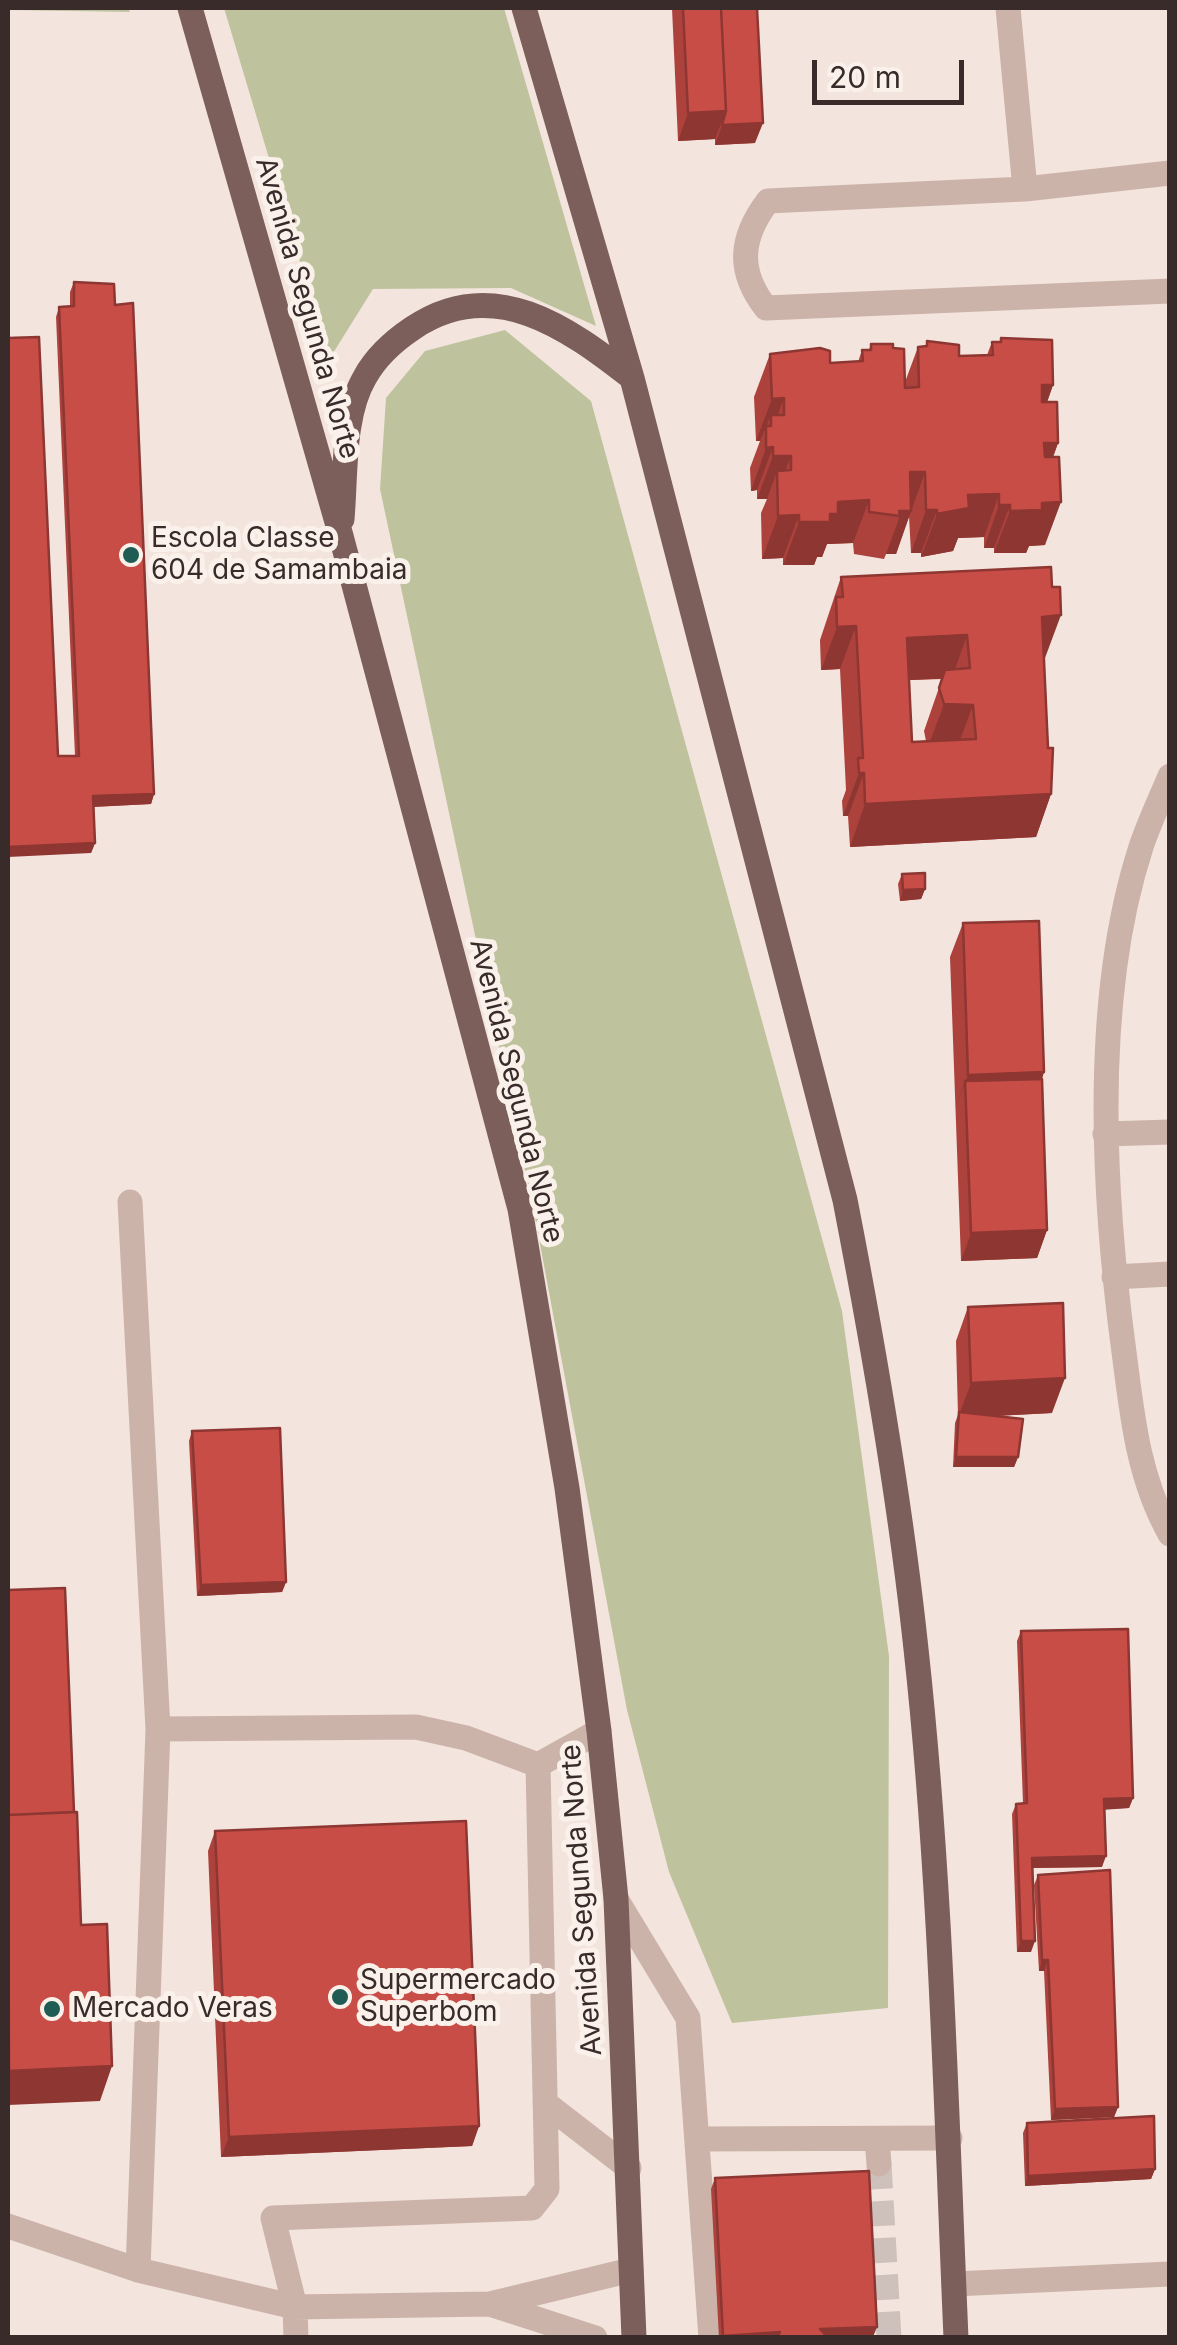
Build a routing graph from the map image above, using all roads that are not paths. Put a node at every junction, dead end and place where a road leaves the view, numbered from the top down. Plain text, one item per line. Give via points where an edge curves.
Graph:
1 (190, 8) edge
2 (524, 8) edge
3 (1008, 8) edge
4 (1170, 173) edge
5 (1025, 188) junction
6 (1170, 291) edge
7 (632, 378) junction
8 (341, 536) junction
9 (1170, 776) edge
10 (1170, 1132) edge
11 (1105, 1134) junction
12 (130, 1202) dead end
13 (1170, 1274) edge
14 (1114, 1276) junction
15 (1170, 1534) edge
16 (158, 1729) junction
17 (599, 1730) junction
18 (538, 1765) junction
19 (616, 1900) junction
20 (545, 2103) junction
21 (950, 2138) junction
22 (698, 2139) junction
23 (630, 2168) junction
24 (8, 2226) edge
25 (138, 2270) junction
26 (631, 2270) junction
27 (1170, 2274) edge
28 (954, 2284) junction
29 (490, 2304) junction
30 (295, 2307) junction
31 (296, 2338) edge
32 (594, 2338) edge
33 (634, 2338) edge
34 (711, 2338) edge
35 (956, 2338) edge

1 - 8 main road, Avenida Segunda Norte
2 - 7 main road
3 - 5 street
4 - 5 street
5 - 6 street via 768,201 750,224 743,257 750,287 766,308
7 - 8 main road via 578,336 526,310 485,302 432,315 396,340 364,378 350,427
7 - 21 main road via 845,1200 866,1308 917,1652
8 - 17 main road, Avenida Segunda Norte via 520,1209
9 - 11 street via 1140,848 1117,959
10 - 11 street
11 - 14 street
12 - 16 street
13 - 14 street
14 - 15 street via 1137,1448
16 - 18 street via 416,1727
16 - 25 street
17 - 18 street
17 - 19 main road, Avenida Segunda Norte
18 - 20 street
19 - 22 street via 688,2018
19 - 23 main road, Avenida Segunda Norte
20 - 23 street
20 - 30 street via 547,2189 532,2208 273,2218
21 - 22 street via 878,2151
21 - 28 main road
22 - 34 street
23 - 26 main road, Avenida Segunda Norte
24 - 25 street
25 - 30 street
26 - 29 street
26 - 33 main road, Avenida Segunda Norte
27 - 28 street
28 - 35 main road
29 - 30 street
29 - 32 street
30 - 31 street

